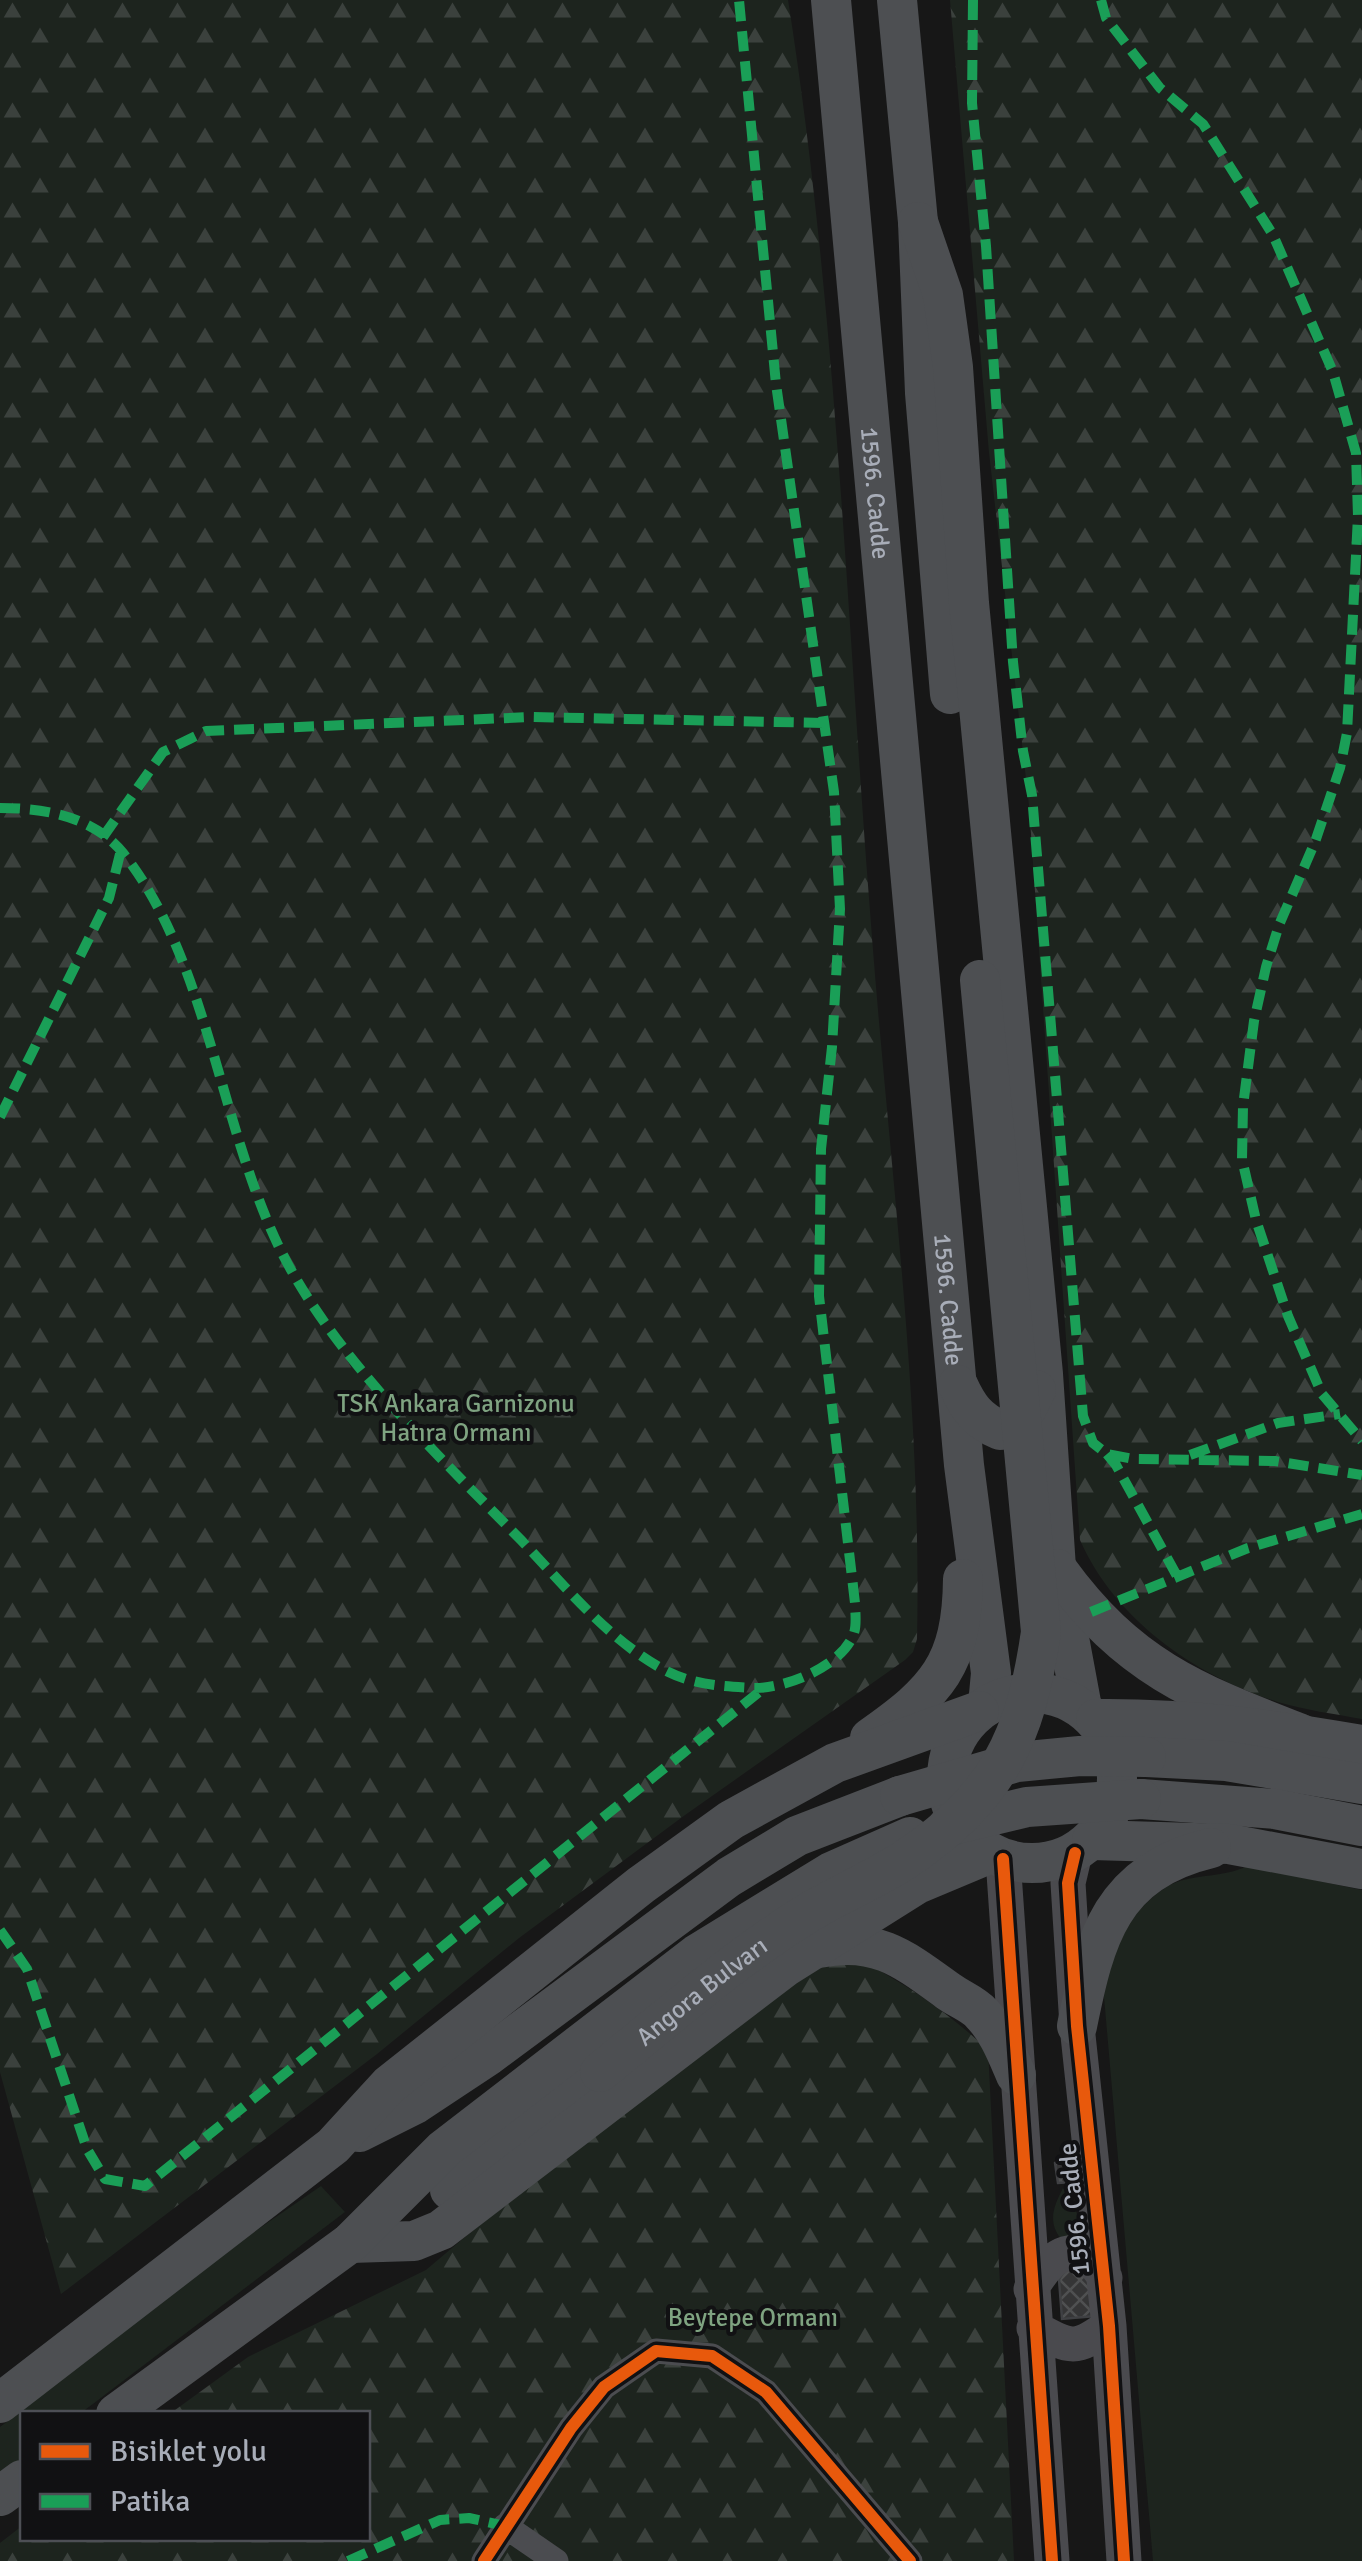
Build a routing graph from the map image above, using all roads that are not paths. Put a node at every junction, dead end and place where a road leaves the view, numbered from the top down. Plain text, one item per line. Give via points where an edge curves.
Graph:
1 (831, 0) edge
2 (897, 0) edge
3 (918, 222) junction
4 (1043, 1374) junction
5 (956, 1382) junction
6 (964, 1465) junction
7 (1056, 1568) junction
8 (997, 1710) junction
9 (1089, 1714) junction
10 (1301, 1734) junction
11 (1362, 1745) edge
12 (851, 1758) junction
13 (1362, 1784) edge
14 (1362, 1826) edge
15 (1229, 1844) junction
16 (1083, 1846) junction
17 (997, 1856) junction
18 (1362, 1869) edge
19 (918, 1884) junction
20 (816, 1949) junction
21 (1078, 2026) junction
22 (1016, 2075) junction
23 (333, 2146) junction
24 (350, 2243) junction
25 (1104, 2278) junction
26 (1032, 2289) junction
27 (1109, 2326) junction
28 (1034, 2328) junction
29 (0, 2402) edge
30 (120, 2411) edge
31 (505, 2526) junction
32 (484, 2561) edge
33 (556, 2561) edge
34 (910, 2561) edge
35 (1052, 2561) edge
36 (1124, 2561) edge

1 - 5 main road, 1596. Cadde
2 - 3 main road, 1596. Cadde
3 - 4 main road, 1596. Cadde via 943,295 953,367 969,603
3 - 8 main road, 1596. Cadde, bridge via 941,612 1041,1632
4 - 5 main road via 1019,1423 1000,1430 969,1409
4 - 7 main road, 1596. Cadde
5 - 6 main road, 1596. Cadde
6 - 8 main road, 1596. Cadde
6 - 12 main road via 963,1618 956,1647 933,1686
7 - 9 main road, 1596. Cadde
7 - 10 main road via 1090,1612 1152,1666 1199,1694
8 - 9 main road via 1015,1694 1038,1692
8 - 12 main road
8 - 17 main road, 1596. Cadde via 962,1728 946,1773 956,1818 970,1838
8 - 24 main road, Angora Bulvarı, bridge via 994,1776 949,1827 723,1974 418,2214
9 - 10 main road
9 - 16 main road, 1596. Cadde via 1114,1752 1118,1775 1107,1821
10 - 11 main road
12 - 19 main road via 896,1763 914,1776 935,1850
12 - 23 main road via 731,1820 640,1885 389,2086
13 - 23 main road, bridge via 1226,1762 1080,1756 1017,1762 900,1796 797,1836 728,1876 489,2055 415,2104
14 - 24 main road, Angora Bulvarı, bridge via 1275,1809 1141,1799 1027,1806 910,1837 830,1872 697,1954 444,2148
15 - 16 main road
15 - 18 main road
15 - 21 main road via 1158,1869 1116,1907 1095,1946
16 - 17 main road via 1040,1864
16 - 21 main road, 1596. Cadde via 1068,1883
17 - 19 main road, Angora Bulvarı
17 - 22 main road, 1596. Cadde
19 - 20 main road, Angora Bulvarı
20 - 22 main road via 869,1946 920,1969 980,2012
20 - 24 main road, Angora Bulvarı via 785,1966 442,2230 414,2241
21 - 25 main road, 1596. Cadde
22 - 26 main road, 1596. Cadde
23 - 29 main road
24 - 30 main road, Angora Bulvarı
25 - 26 main road via 1094,2261 1069,2254 1046,2263
25 - 27 main road, 1596. Cadde
26 - 28 main road, 1596. Cadde
27 - 28 main road via 1084,2345 1066,2346
27 - 36 main road, 1596. Cadde
28 - 35 main road, 1596. Cadde
31 - 32 street
31 - 33 street
31 - 34 street via 604,2387 656,2351 712,2356 766,2392

